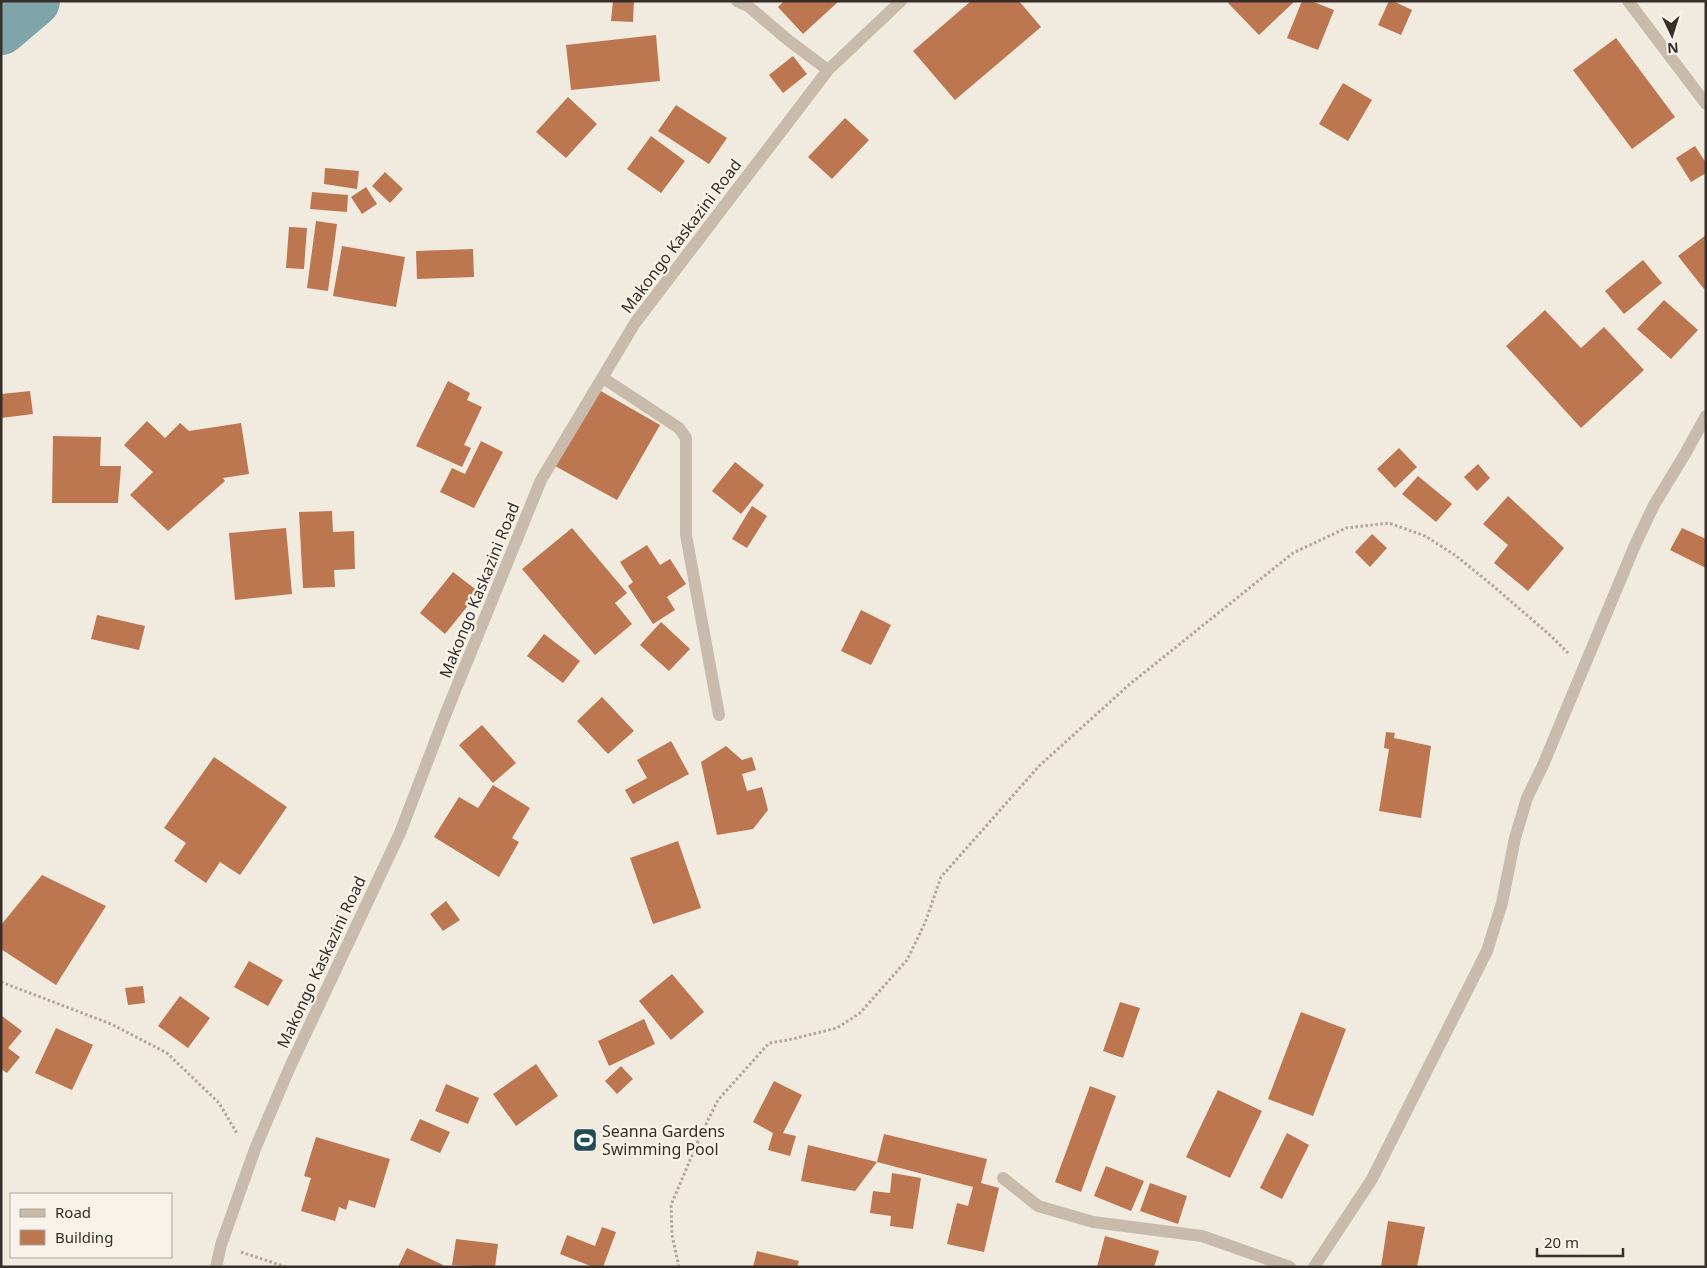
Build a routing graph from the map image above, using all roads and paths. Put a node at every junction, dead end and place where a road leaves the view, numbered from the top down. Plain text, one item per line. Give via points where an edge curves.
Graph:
1 (737, 1) edge
2 (901, 1) edge
3 (1628, 1) edge
4 (828, 70) junction
5 (1706, 104) edge
6 (603, 378) junction
7 (1706, 416) edge
8 (1583, 668) junction
9 (718, 715) dead end
10 (1, 982) edge
11 (252, 1159) junction
12 (1003, 1178) dead end
13 (221, 1245) junction
14 (216, 1267) edge
15 (286, 1267) edge
16 (679, 1267) edge
17 (1290, 1267) edge
18 (1314, 1267) edge

1 - 4 street via 748,6
2 - 4 street, Makongo Kaskazini Road
3 - 5 street
4 - 6 street, Makongo Kaskazini Road via 635,323
6 - 9 street via 679,428 686,438 686,535
6 - 11 street, Makongo Kaskazini Road via 542,480 400,833 289,1069
7 - 8 street via 1654,505
8 - 16 path via 1492,585 1425,536 1390,523 1346,528 1294,553 1130,684 1039,766 941,877 925,923 907,960 860,1014 837,1028 769,1043 718,1100 671,1205 672,1235
8 - 18 street via 1527,798 1487,951 1372,1179
10 - 11 path via 111,1024 166,1053 219,1103
11 - 13 street, Makongo Kaskazini Road
12 - 17 street via 1038,1206 1093,1222 1202,1236
13 - 14 street, Makongo Kaskazini Road
13 - 15 path

